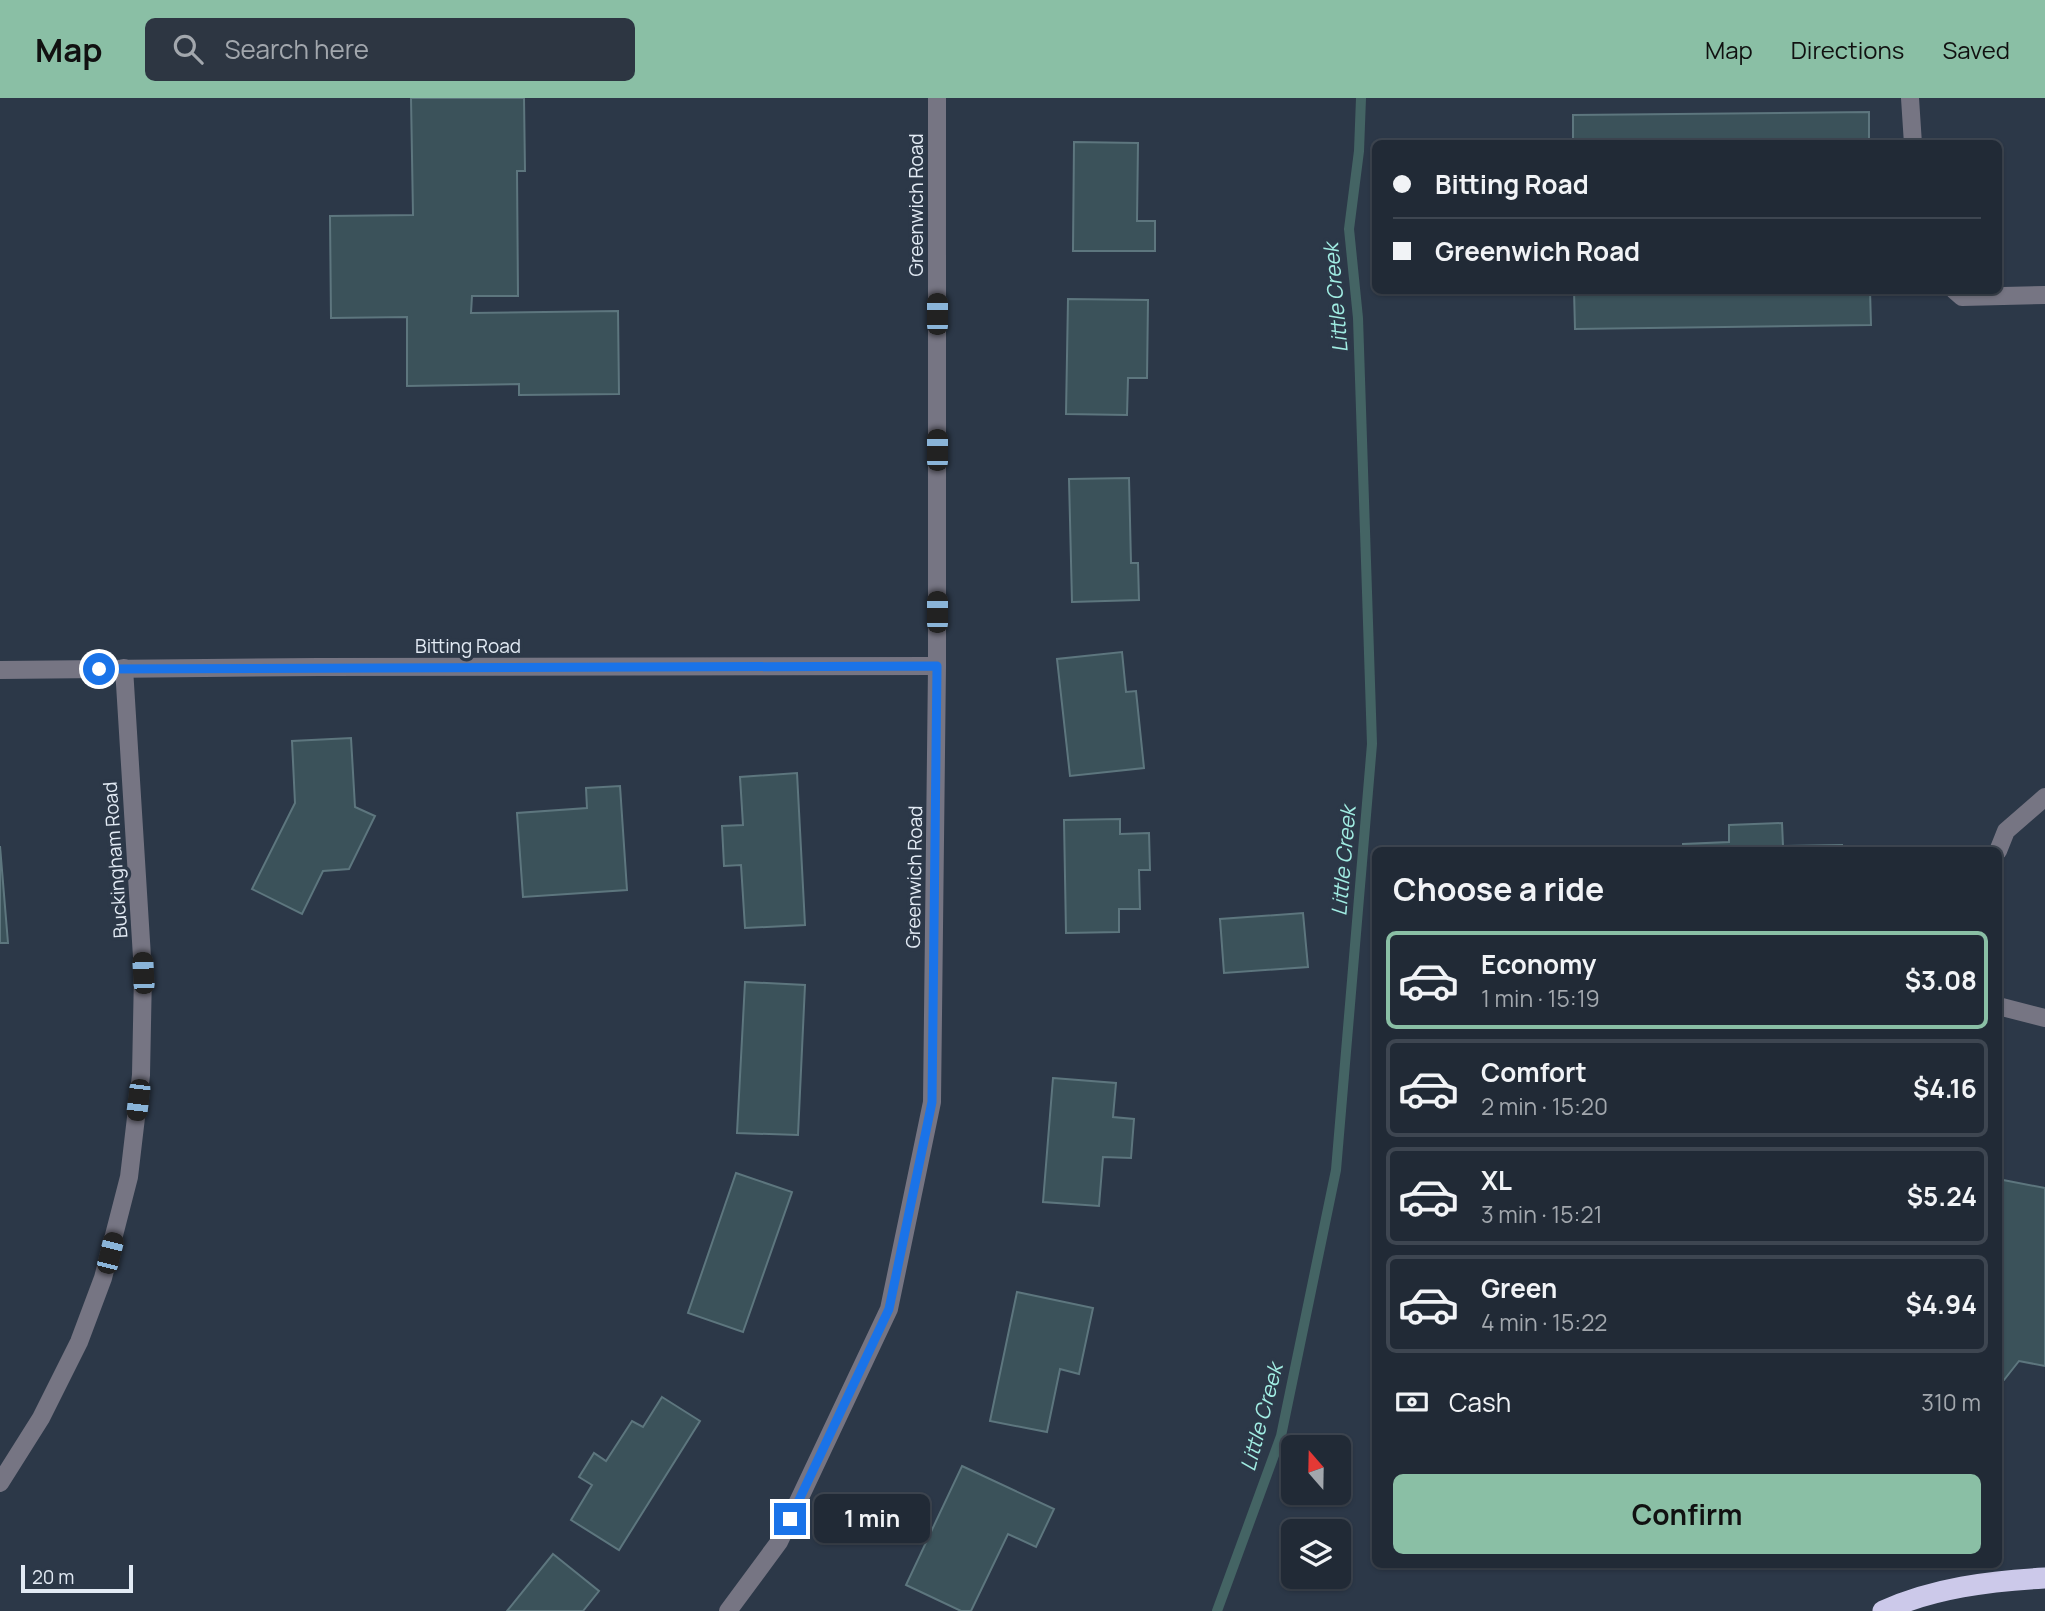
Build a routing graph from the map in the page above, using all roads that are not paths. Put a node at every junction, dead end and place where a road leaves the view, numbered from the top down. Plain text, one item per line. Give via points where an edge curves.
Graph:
1 (937, 98) edge
2 (1910, 98) edge
3 (1913, 140) edge
4 (1958, 294) edge
5 (2045, 295) edge
6 (937, 666) junction
7 (124, 668) junction
8 (0, 670) edge
9 (2045, 797) edge
10 (2000, 847) edge
11 (2002, 1007) edge
12 (2045, 1018) edge
13 (0, 1483) edge
14 (2045, 1578) edge
15 (728, 1611) edge
16 (1883, 1611) edge

1 - 6 street, Greenwich Road
2 - 3 street
4 - 5 street
6 - 7 street, Bitting Road
6 - 15 street, Greenwich Road via 932,1102 889,1309 779,1542
7 - 8 street, Bitting Road
7 - 13 street, Buckingham Road via 143,973 141,1075 128,1177 103,1278 79,1342 41,1418
9 - 10 street via 2006,831
11 - 12 street
14 - 16 highway via 1973,1585

